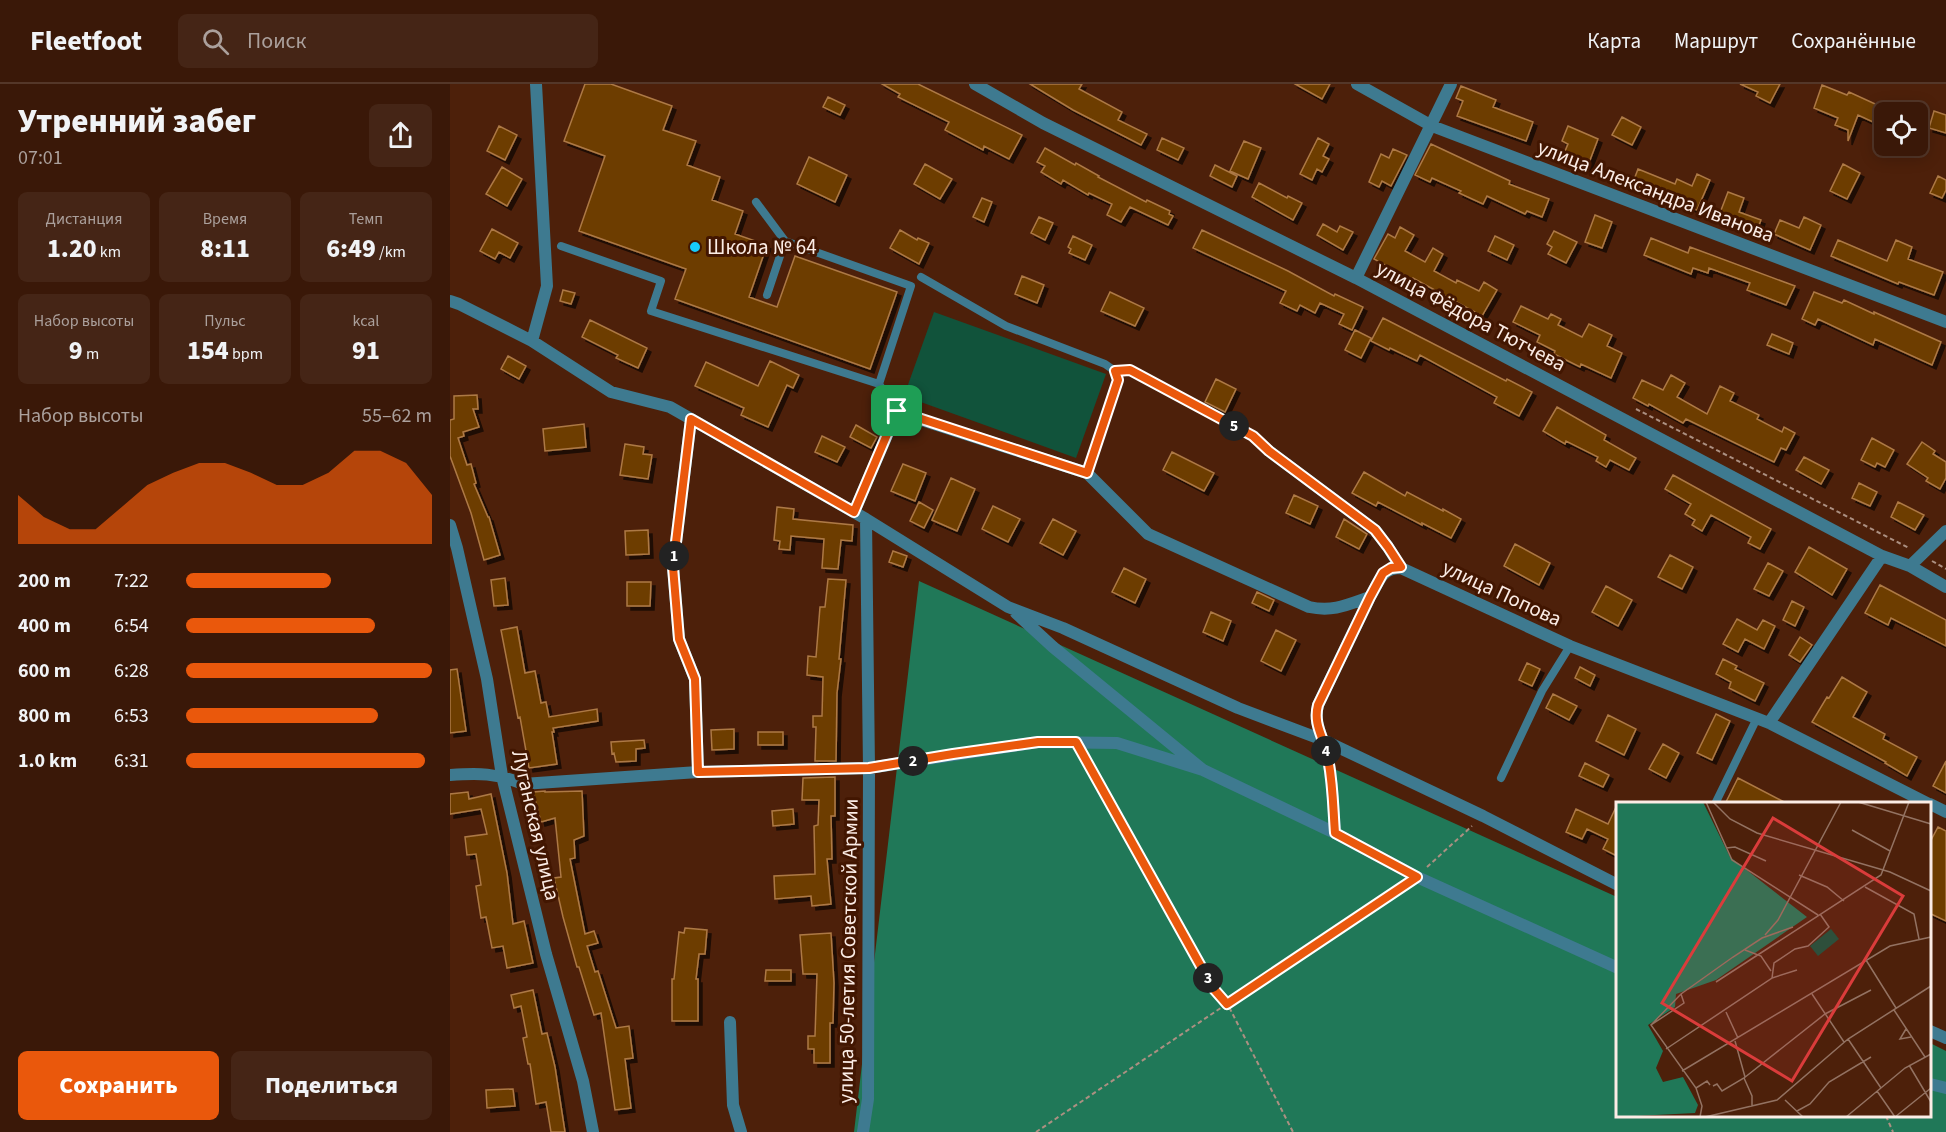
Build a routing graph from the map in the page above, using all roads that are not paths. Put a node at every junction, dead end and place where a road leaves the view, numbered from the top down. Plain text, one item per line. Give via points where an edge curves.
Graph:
1 (536, 84) edge
2 (975, 84) edge
3 (1357, 84) edge
4 (1451, 84) edge
5 (1432, 126) junction
6 (756, 202) dead end
7 (785, 241) junction
8 (561, 246) dead end
9 (921, 277) dead end
10 (1356, 278) junction
11 (767, 295) dead end
12 (450, 302) edge
13 (1946, 322) edge
14 (532, 341) junction
15 (879, 384) junction
16 (897, 411) junction
17 (691, 419) junction
18 (1269, 451) road end
19 (1087, 473) junction
20 (854, 512) junction
21 (866, 519) junction
22 (450, 525) edge
23 (1946, 531) edge
24 (1882, 556) junction
25 (1910, 566) junction
26 (1401, 567) junction
27 (1946, 587) edge
28 (1370, 597) junction
29 (1008, 607) junction
30 (1570, 646) junction
31 (1757, 718) junction
32 (1769, 723) junction
33 (1323, 740) junction
34 (869, 768) junction
35 (1203, 770) junction
36 (698, 772) junction
37 (450, 776) edge
38 (502, 776) junction
39 (1501, 778) dead end
40 (1716, 802) edge
41 (1925, 802) edge
42 (1931, 805) edge
43 (1946, 812) edge
44 (1335, 833) junction
45 (1616, 884) edge
46 (1616, 968) edge
47 (730, 1022) dead end
48 (1931, 1031) edge
49 (1946, 1038) edge
50 (1931, 1084) edge
51 (1946, 1088) edge
52 (593, 1132) edge
53 (741, 1132) edge
54 (863, 1132) edge

1 - 14 street via 547,286
2 - 10 street, улица Фёдора Тютчева via 1043,123
3 - 5 street, улица Александра Иванова
4 - 5 street
5 - 10 street
5 - 13 street, улица Александра Иванова
6 - 7 lane
7 - 11 lane
7 - 15 lane via 911,286
8 - 15 lane via 661,281 651,311
9 - 19 lane via 1006,326 1115,371 1118,380
10 - 24 street, улица Фёдора Тютчева
12 - 14 street
14 - 17 street via 610,392 670,407
15 - 16 lane
16 - 19 street
16 - 20 street
17 - 20 street
17 - 36 street via 673,567 679,639 695,679
18 - 26 street via 1375,530
19 - 28 street via 1148,534 1309,607 1338,609
20 - 21 street
21 - 29 street
21 - 34 street, улица 50-летия Советской Армии
22 - 38 street, Луганская улица via 487,679
23 - 25 street
24 - 25 street, улица Фёдора Тютчева
24 - 32 street
25 - 27 street, улица Фёдора Тютчева
26 - 28 street via 1383,573
26 - 30 street, улица Попова
28 - 33 street via 1318,705 1317,726
29 - 33 street via 1238,708
29 - 35 street
30 - 31 street, улица Попова
30 - 39 lane via 1542,691
31 - 32 street, улица Попова
31 - 40 lane
32 - 41 street, улица Попова
33 - 44 street
33 - 45 street
34 - 35 street via 1038,742 1076,742 1117,743
34 - 36 street
34 - 54 street, улица 50-летия Советской Армии via 868,1099
35 - 44 street
36 - 38 street via 523,784
37 - 38 street
38 - 52 street, Луганская улица
42 - 43 street, улица Попова
44 - 46 street via 1417,877
47 - 53 street via 733,1105
48 - 49 street
50 - 51 street

